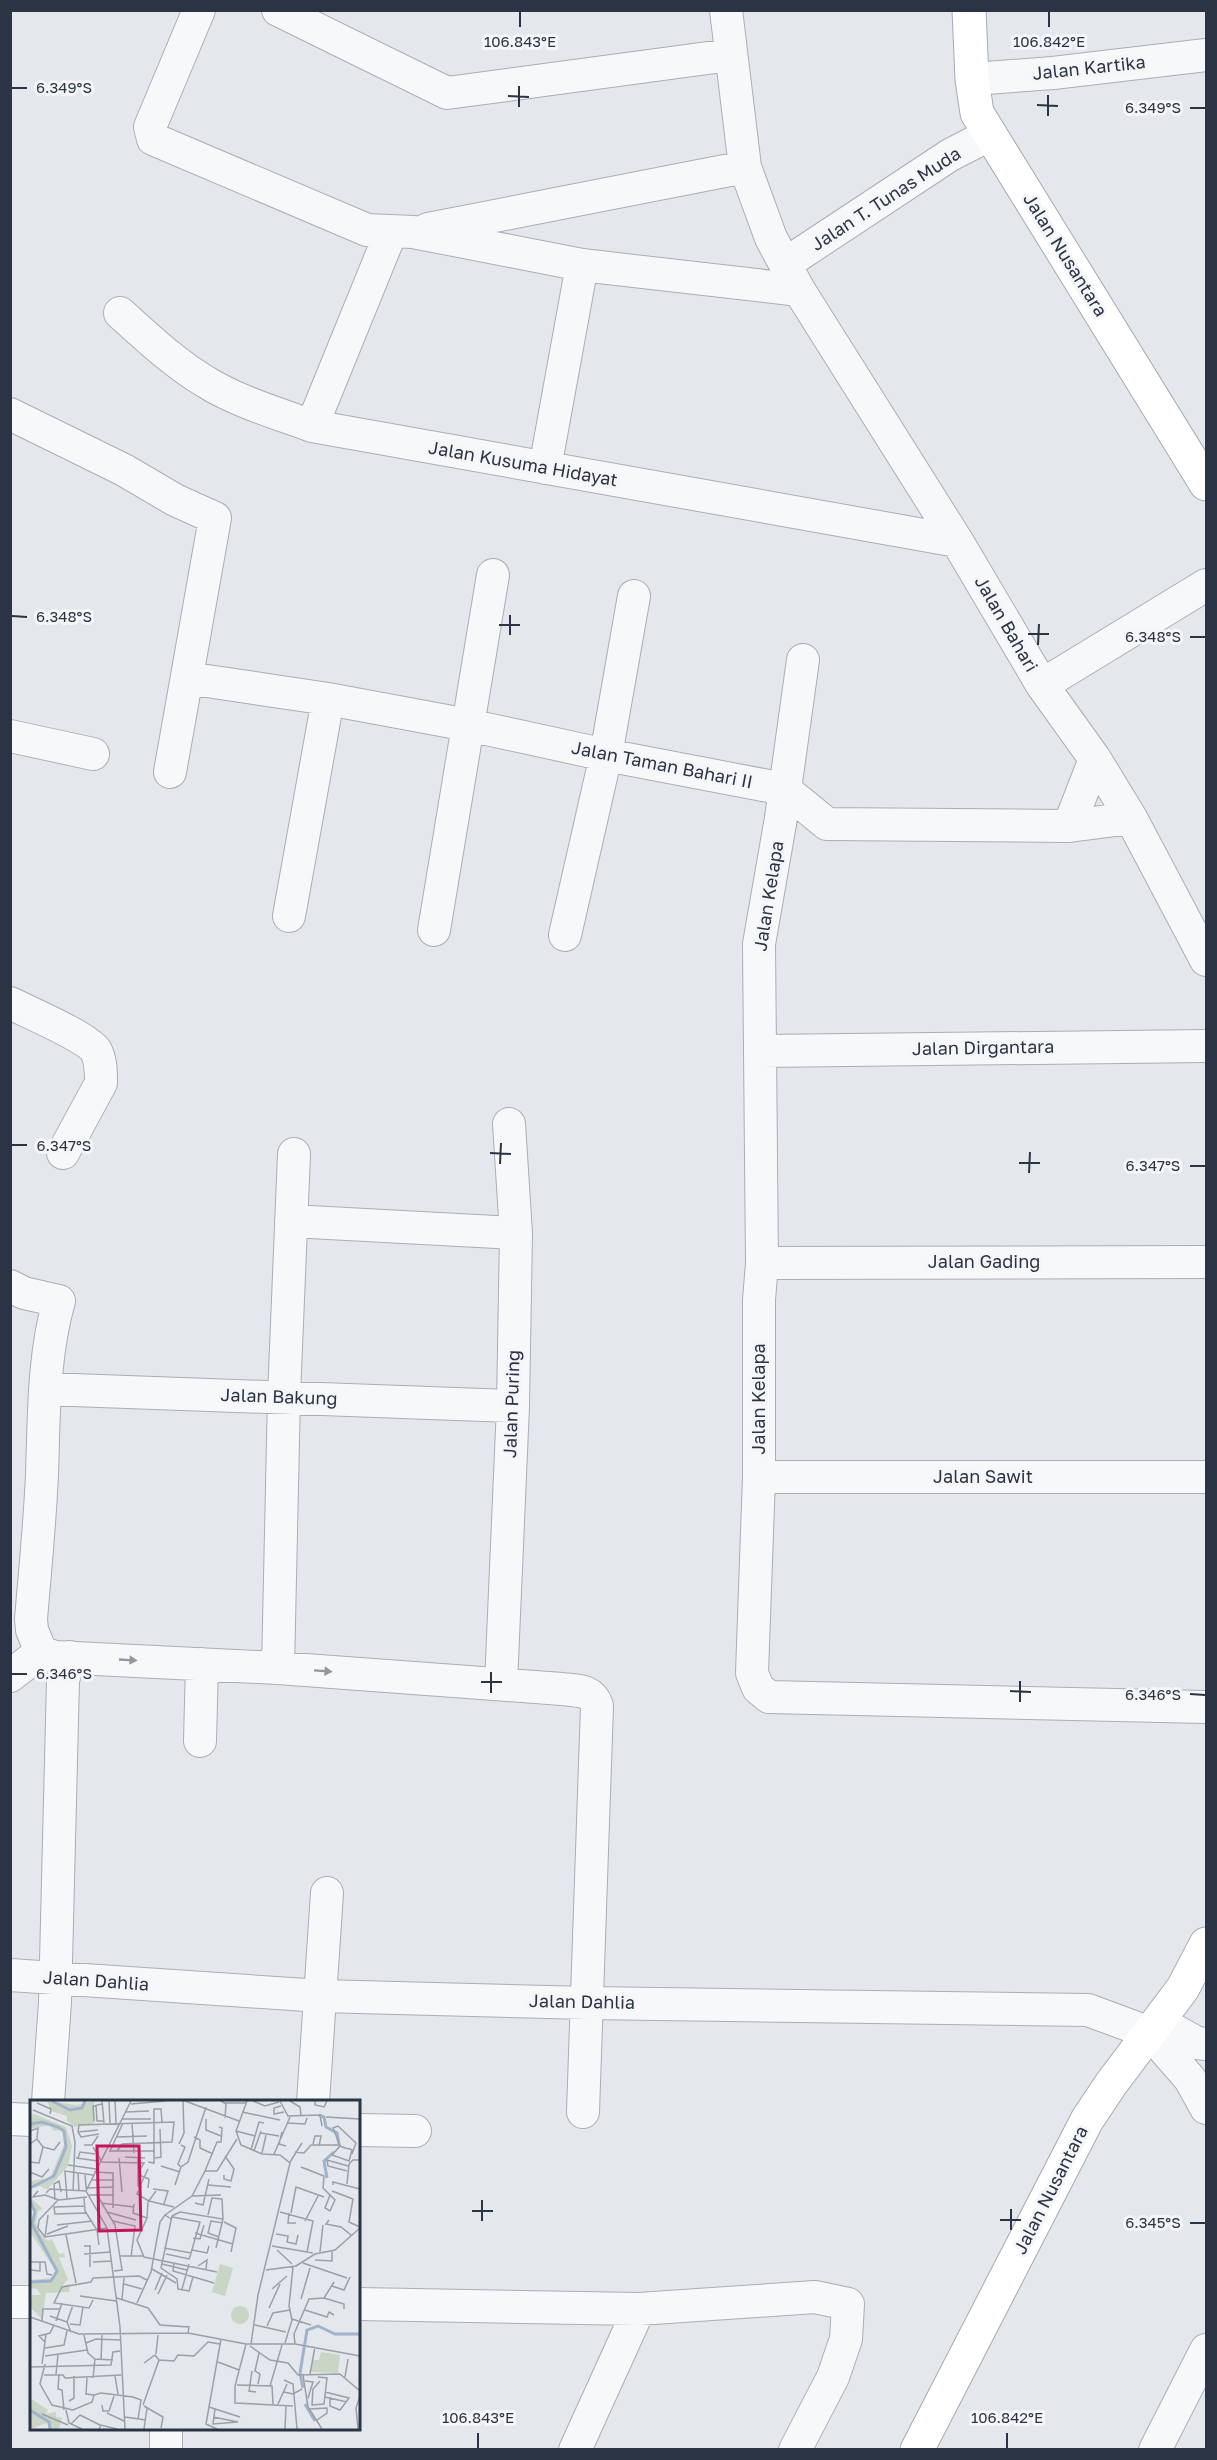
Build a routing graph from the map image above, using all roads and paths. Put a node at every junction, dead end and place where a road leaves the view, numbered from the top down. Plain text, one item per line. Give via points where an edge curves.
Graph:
1 (199, 10) edge
2 (278, 10) edge
3 (726, 10) edge
4 (969, 10) edge
5 (730, 55) junction
6 (1206, 55) edge
7 (972, 80) junction
8 (989, 135) junction
9 (745, 167) junction
10 (402, 232) junction
11 (582, 265) junction
12 (792, 277) junction
13 (120, 313) dead end
14 (10, 414) edge
15 (312, 426) junction
16 (545, 468) junction
17 (1206, 484) edge
18 (957, 541) junction
19 (493, 575) dead end
20 (1206, 585) edge
21 (634, 596) dead end
22 (803, 660) dead end
23 (187, 678) junction
24 (1042, 685) junction
25 (328, 699) junction
26 (468, 725) junction
27 (10, 736) edge
28 (93, 754) dead end
29 (606, 755) junction
30 (1095, 759) junction
31 (170, 772) dead end
32 (784, 789) junction
33 (1131, 818) junction
34 (1069, 826) junction
35 (289, 916) dead end
36 (434, 930) dead end
37 (565, 935) dead end
38 (1206, 960) edge
39 (10, 1003) edge
40 (1206, 1046) edge
41 (760, 1051) junction
42 (509, 1124) dead end
43 (63, 1153) dead end
44 (294, 1154) dead end
45 (291, 1221) junction
46 (516, 1233) junction
47 (1206, 1262) edge
48 (762, 1263) junction
49 (10, 1286) edge
50 (46, 1389) junction
51 (284, 1396) junction
52 (513, 1406) junction
53 (1206, 1477) edge
54 (759, 1478) junction
55 (21, 1614) edge
56 (55, 1654) junction
57 (202, 1664) junction
58 (278, 1668) junction
59 (10, 1676) edge
60 (501, 1684) junction
61 (1206, 1707) edge
62 (200, 1741) dead end
63 (327, 1893) dead end
64 (1206, 1944) edge
65 (10, 1975) edge
66 (55, 1978) junction
67 (321, 1996) junction
68 (588, 2003) junction
69 (1154, 2026) junction
70 (1206, 2044) edge
71 (48, 2100) edge
72 (313, 2100) edge
73 (1206, 2108) edge
74 (583, 2112) dead end
75 (10, 2119) edge
76 (30, 2120) edge
77 (360, 2130) edge
78 (415, 2131) dead end
79 (10, 2302) edge
80 (30, 2302) edge
81 (360, 2304) edge
82 (639, 2309) junction
83 (1206, 2350) edge
84 (166, 2430) edge
85 (166, 2450) edge
86 (574, 2450) edge
87 (795, 2450) edge
88 (917, 2450) edge
89 (1155, 2450) edge

1 - 10 street via 150,127 153,139 368,230
2 - 5 street via 447,93
3 - 5 street, Jalan Bahari
4 - 7 main road, Jalan Nusantara
5 - 9 street, Jalan Bahari
6 - 7 street, Jalan Kartika
7 - 8 main road, Jalan Nusantara via 977,113
8 - 12 street, Jalan T. Tunas Muda via 950,155
8 - 17 main road, Jalan Nusantara
9 - 10 street
9 - 12 street, Jalan Bahari via 758,206
10 - 11 street
10 - 15 street
11 - 12 street
11 - 16 street
12 - 18 street, Jalan Bahari
13 - 15 street, Jalan Kusuma Hidayat via 207,383
14 - 23 street via 215,518
15 - 16 street, Jalan Kusuma Hidayat
16 - 18 street, Jalan Kusuma Hidayat
18 - 24 street, Jalan Bahari
19 - 26 street
20 - 24 street
21 - 29 street
22 - 32 street, Jalan Kelapa
23 - 25 street, Jalan Taman Bahari II
23 - 31 street
24 - 30 street, Jalan Bahari
25 - 26 street, Jalan Taman Bahari II
25 - 35 street
26 - 29 street, Jalan Taman Bahari II
26 - 36 street
27 - 28 street
29 - 32 street, Jalan Taman Bahari II
29 - 37 street
30 - 33 street, Jalan Bahari
30 - 34 street
32 - 34 street, Jalan Taman Bahari II via 827,824
32 - 41 street, Jalan Kelapa via 759,944
33 - 34 street, Jalan Taman Bahari II
33 - 38 street, Jalan Bahari
39 - 43 street via 96,1051 101,1083
40 - 41 street, Jalan Dirgantara
41 - 48 street, Jalan Kelapa
42 - 46 street, Jalan Puring
44 - 45 street
45 - 46 street
45 - 51 street
46 - 52 street, Jalan Puring
47 - 48 street, Jalan Gading
48 - 54 street, Jalan Kelapa
49 - 50 street via 59,1301 53,1321
50 - 51 street, Jalan Bakung
50 - 55 street via 40,1502
51 - 52 street, Jalan Bakung
51 - 58 street
52 - 60 street, Jalan Puring
53 - 54 street, Jalan Sawit
54 - 61 street, Jalan Kelapa via 752,1673 758,1688 769,1696
55 - 56 street
56 -> 57 street
56 - 59 street
56 - 66 street via 63,1680
57 - 58 street
57 - 62 street
58 -> 60 street
60 - 68 street via 590,1693 597,1706
63 - 67 street
64 - 69 main road, Jalan Nusantara via 1183,1988
65 - 66 street, Jalan Dahlia
66 - 67 street, Jalan Dahlia
66 - 71 street
67 - 68 street, Jalan Dahlia
67 - 72 street
68 - 69 street, Jalan Dahlia via 1088,2010
68 - 74 street
69 - 70 street, Jalan Dahlia
69 - 73 street
69 - 88 main road, Jalan Nusantara via 1087,2120
75 - 76 street
77 - 78 street
79 - 80 street
81 - 82 street
82 - 86 street
82 - 87 street via 815,2297 848,2304 846,2339 832,2377
83 - 89 street
84 - 85 street

